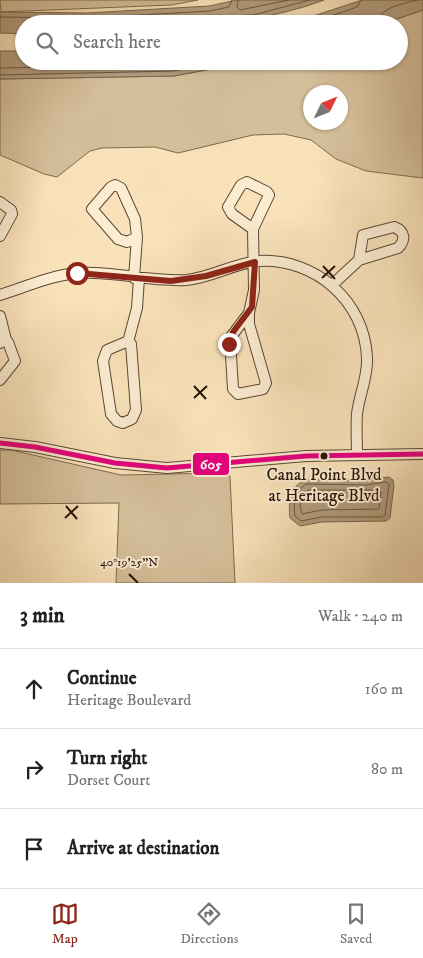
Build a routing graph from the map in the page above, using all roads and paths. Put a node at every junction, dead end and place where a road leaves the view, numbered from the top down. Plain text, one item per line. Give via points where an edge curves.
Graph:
1 (0, 202) edge
2 (253, 229) junction
3 (0, 236) edge
4 (136, 237) junction
5 (359, 260) junction
6 (255, 262) junction
7 (137, 278) junction
8 (332, 285) junction
9 (0, 295) edge
10 (250, 312) junction
11 (0, 316) edge
12 (3, 342) edge
13 (128, 342) junction
14 (0, 380) edge
15 (0, 443) edge
16 (423, 454) edge
17 (357, 455) junction

1 - 3 street via 12,214
2 - 2 street via 269,195 247,182 241,185 228,207 232,214
2 - 6 street
4 - 4 street via 135,220 121,188 111,187 93,205 93,212 118,240 127,242
4 - 7 street
5 - 5 street via 398,248 404,240 402,232 394,227 366,232 361,238
5 - 8 street
6 - 7 street via 190,280
6 - 8 street via 272,261 298,266
6 - 10 street
7 - 9 street via 77,273
7 - 13 street via 136,318
8 - 17 street via 357,317 366,345 367,375 357,414
10 - 10 street via 233,332 229,344 233,389 241,395 263,389 266,383 249,324
11 - 12 street
12 - 14 street via 15,361
13 - 13 street via 112,347 103,361 111,414 123,423 132,419 136,410 131,344
15 - 17 street via 115,463 167,468
16 - 17 street

